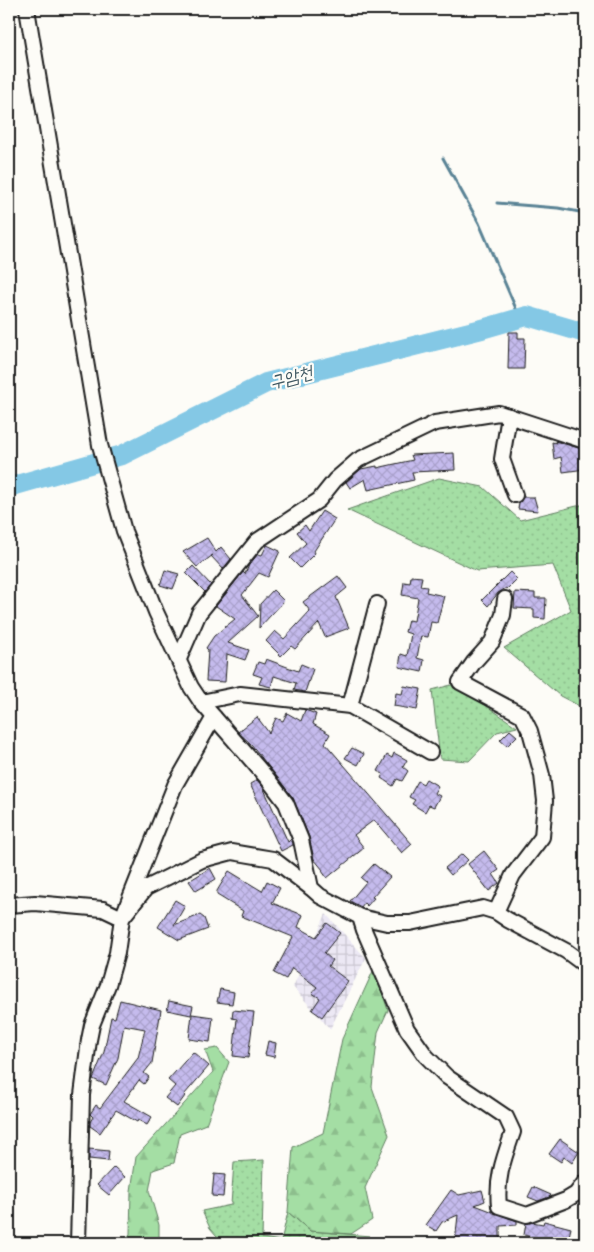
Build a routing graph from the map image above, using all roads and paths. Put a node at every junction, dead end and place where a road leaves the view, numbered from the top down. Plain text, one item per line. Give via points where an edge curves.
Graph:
1 (26, 9) edge
2 (509, 416) junction
3 (585, 441) edge
4 (515, 495) dead end
5 (505, 599) dead end
6 (377, 604) dead end
7 (179, 658) junction
8 (201, 702) junction
9 (350, 706) junction
10 (214, 717) junction
11 (430, 752) dead end
12 (311, 888) junction
13 (9, 905) edge
14 (496, 912) junction
15 (360, 917) junction
16 (122, 918) junction
17 (585, 965) edge
18 (585, 1182) edge
19 (78, 1243) edge

1 - 7 street via 100,445 124,531 156,612
2 - 3 street
2 - 4 street via 502,459
2 - 7 street via 500,413 435,424 358,460 335,480 319,500 258,541 198,613
5 - 14 street via 492,642 460,682 522,715 530,731 542,775 545,801 542,837 513,875
6 - 9 street
7 - 8 street
8 - 9 street via 240,694
8 - 10 street
9 - 11 street
10 - 12 street via 286,804 300,840
10 - 16 street via 175,785
12 - 15 street
12 - 16 street via 273,859 232,852 202,860 146,888
13 - 16 street via 35,903 103,909
14 - 15 street via 482,908 410,923 387,923
14 - 17 street
15 - 18 street via 407,1029 426,1056 448,1077 506,1117 514,1132 501,1166 497,1189 499,1206 527,1215 566,1200 576,1194
16 - 19 street via 108,985 89,1040 82,1095

